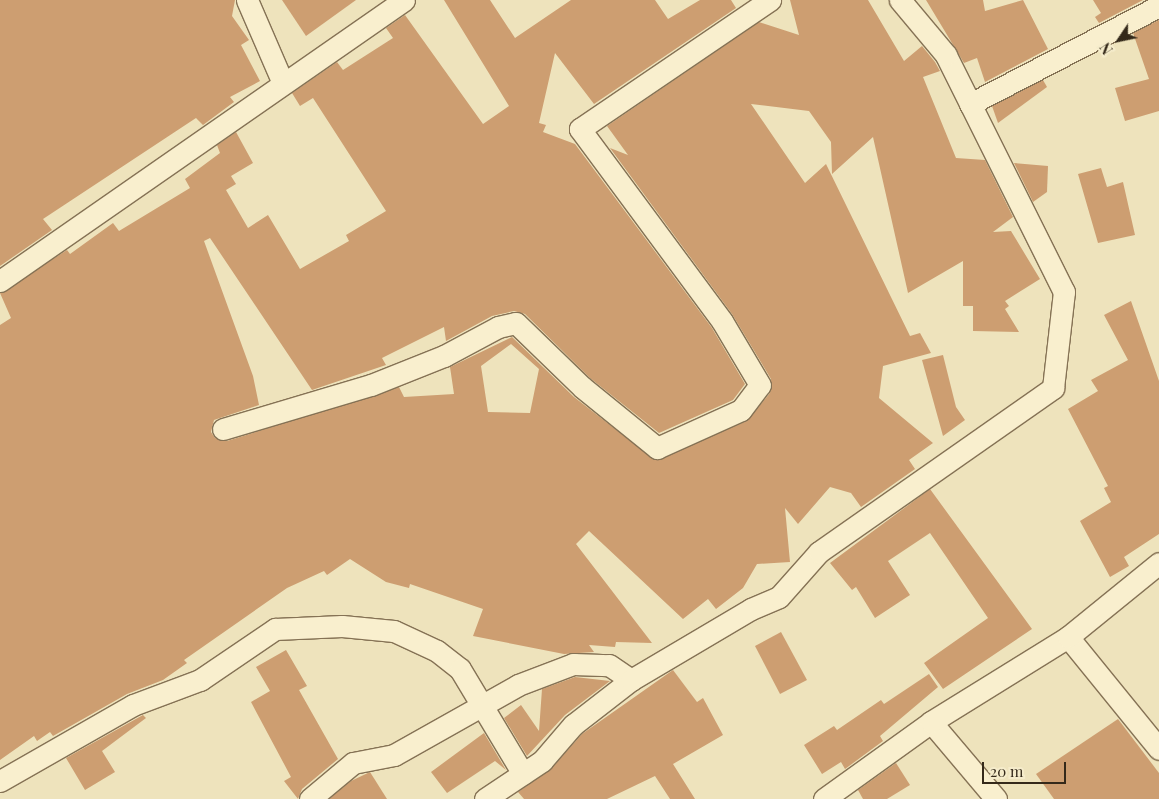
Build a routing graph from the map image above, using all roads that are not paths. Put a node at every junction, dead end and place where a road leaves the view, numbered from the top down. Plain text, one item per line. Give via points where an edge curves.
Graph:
1 (247, 0) edge
2 (404, 0) edge
3 (770, 0) edge
4 (900, 0) edge
5 (1159, 6) edge
6 (283, 83) junction
7 (970, 104) junction
8 (0, 281) edge
9 (223, 429) dead end
10 (1159, 563) edge
11 (1068, 637) junction
12 (631, 680) junction
13 (480, 707) junction
14 (931, 722) junction
15 (1159, 748) edge
16 (523, 774) junction
17 (0, 781) edge
18 (310, 799) edge
19 (485, 799) edge
20 (824, 799) edge
21 (996, 799) edge

1 - 6 street
2 - 6 street
3 - 9 street via 580,129 722,321 760,385 741,410 657,448 582,387 516,323 498,326 444,356 371,385
4 - 7 street via 946,55
5 - 7 street
6 - 8 street
7 - 12 street via 1064,292 1053,388 819,552 779,597 751,609
10 - 11 street
11 - 14 street
11 - 15 street
12 - 13 street via 609,665 574,664 518,685
12 - 16 street via 573,724 542,760
13 - 16 street
13 - 17 street via 460,669 437,652 394,631 342,626 275,629 200,680 133,705
13 - 18 street via 394,756 353,764
14 - 20 street
14 - 21 street
16 - 19 street

